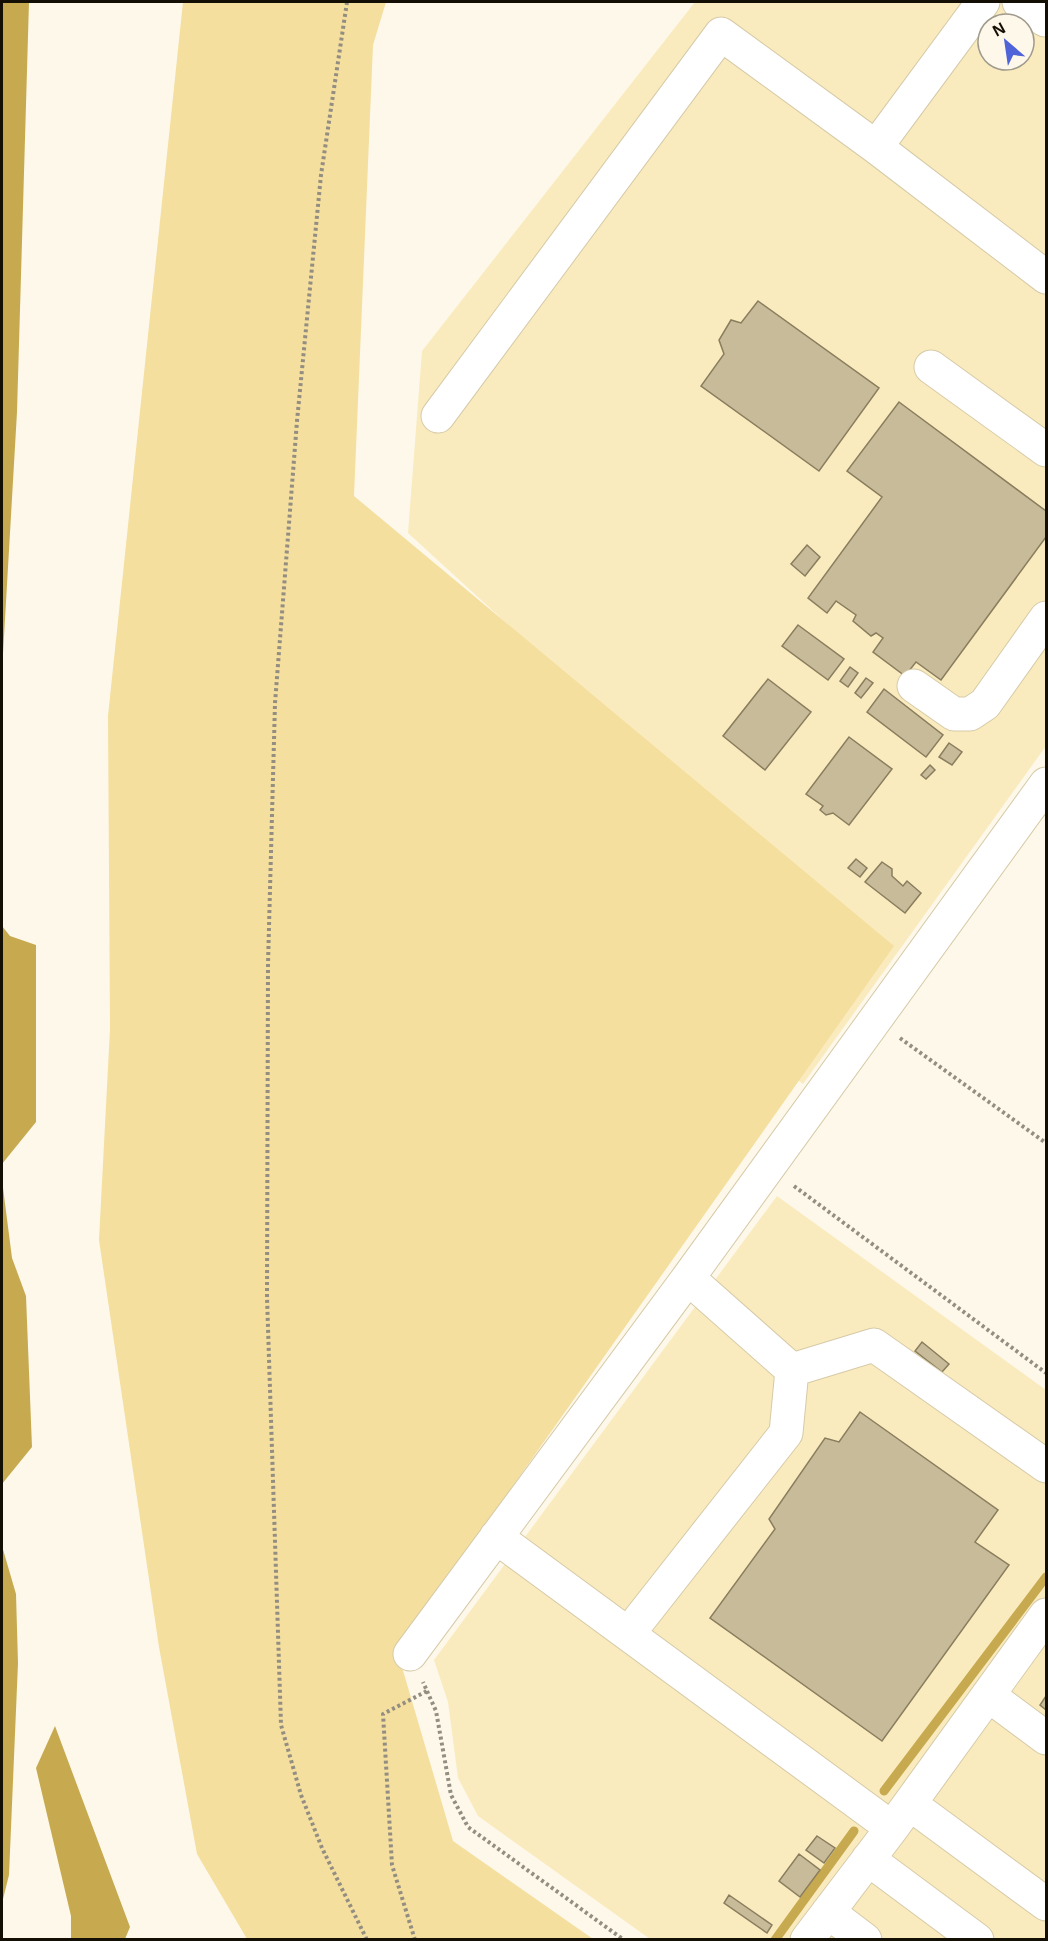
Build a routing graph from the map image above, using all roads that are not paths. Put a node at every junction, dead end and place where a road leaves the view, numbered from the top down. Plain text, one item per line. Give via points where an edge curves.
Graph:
1 (983, 2) edge
2 (1019, 2) edge
3 (1047, 19) edge
4 (876, 147) junction
5 (1047, 277) edge
6 (931, 367) dead end
7 (438, 416) dead end
8 (1042, 437) edge
9 (1047, 618) edge
10 (914, 686) dead end
11 (1047, 784) edge
12 (688, 1278) junction
13 (792, 1370) junction
14 (1047, 1466) edge
15 (496, 1537) junction
16 (1047, 1615) edge
17 (628, 1634) junction
18 (410, 1654) road end
19 (988, 1695) junction
20 (1047, 1738) edge
21 (901, 1816) junction
22 (868, 1859) junction
23 (1047, 1904) edge
24 (828, 1912) junction
25 (807, 1940) edge
26 (864, 1940) edge
27 (977, 1940) edge

1 - 4 street
2 - 3 street
4 - 5 street
4 - 7 street via 721,34
6 - 8 street
9 - 10 street via 985,704 970,714 954,714
11 - 12 street
12 - 13 street
12 - 15 street
13 - 14 street via 874,1345
13 - 17 street via 786,1433
15 - 17 street
15 - 18 street
16 - 19 street
17 - 21 street
19 - 20 street
19 - 21 street
21 - 22 street
21 - 23 street
22 - 24 street
22 - 27 street
24 - 25 street
24 - 26 street

